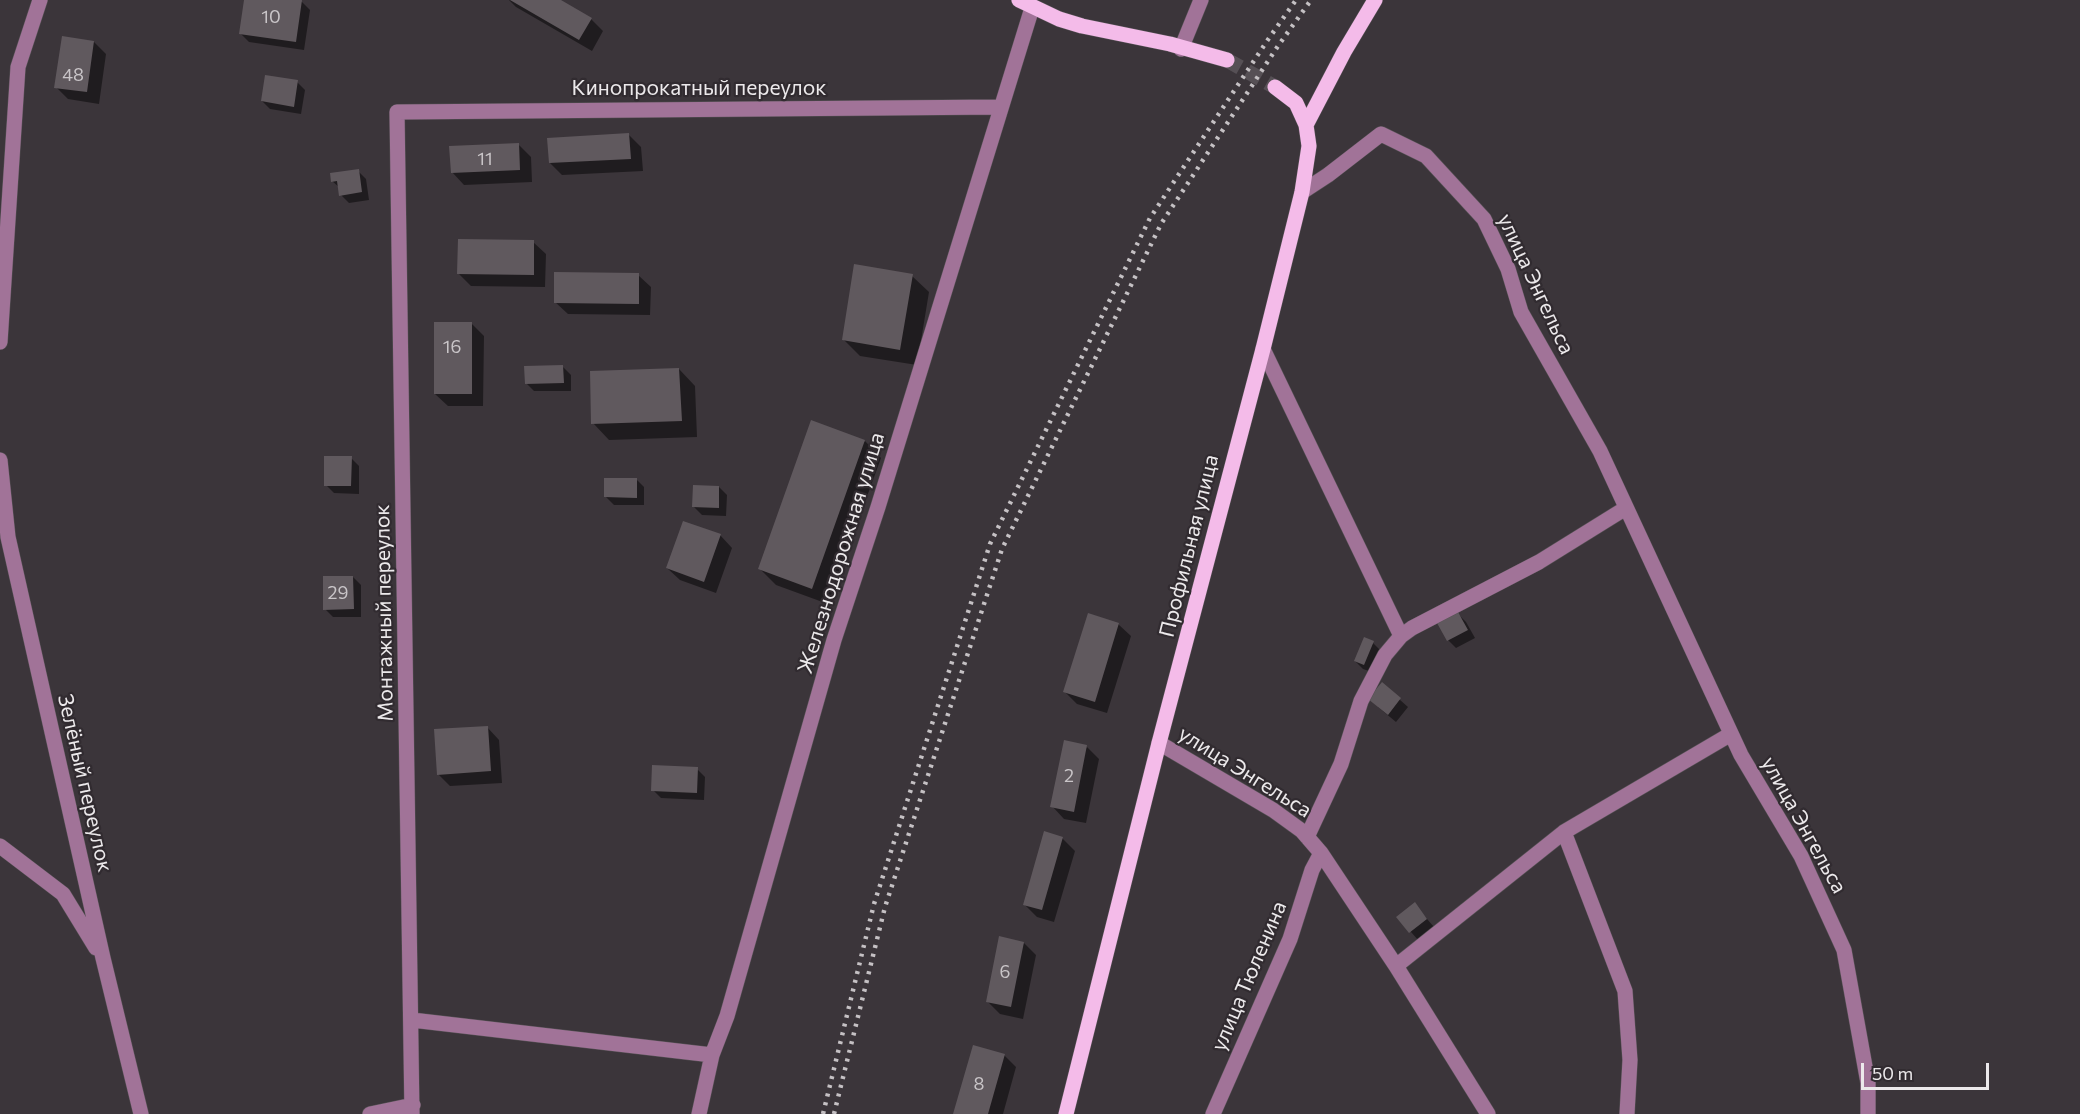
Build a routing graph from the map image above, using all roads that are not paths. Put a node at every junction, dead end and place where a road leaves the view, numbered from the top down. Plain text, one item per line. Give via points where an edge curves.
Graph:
1 (40, 0) edge
2 (1201, 0) edge
3 (1374, 0) edge
4 (1025, 4) edge
5 (1181, 49) junction
6 (1227, 60) tunnel mouth
7 (1275, 87) tunnel mouth
8 (1001, 107) junction
9 (397, 112) joint
10 (1306, 125) junction
11 (1302, 192) junction
12 (0, 342) edge
13 (1263, 349) junction
14 (0, 460) edge
15 (1626, 508) junction
16 (1401, 636) junction
17 (1731, 734) junction
18 (1159, 743) junction
19 (1564, 832) junction
20 (1307, 837) junction
21 (0, 846) edge
22 (1321, 853) junction
23 (103, 958) junction
24 (1396, 966) junction
25 (412, 1020) junction
26 (712, 1055) junction
27 (413, 1110) edge
28 (141, 1114) edge
29 (370, 1114) edge
30 (699, 1114) edge
31 (1066, 1114) edge
32 (1213, 1114) edge
33 (1488, 1114) edge
34 (1627, 1114) edge
35 (1868, 1114) edge

1 - 12 street via 18,67
2 - 5 street
3 - 10 main road
4 - 5 main road via 1082,26
4 - 8 street, Железнодорожная улица
5 - 6 main road
7 - 10 main road via 1296,103
8 - 9 street, Кинопрокатный переулок
8 - 26 street, Железнодорожная улица via 834,640 727,1016
9 - 25 street, Монтажный переулок
10 - 11 main road, Профильная улица via 1310,146
11 - 13 main road, Профильная улица
11 - 15 street, улица Энгельса via 1381,134 1426,156 1484,219 1508,269 1521,312 1600,451
13 - 16 street
13 - 18 main road, Профильная улица
14 - 23 street, Зелёный переулок via 8,537
15 - 16 street, улица Энгельса via 1539,562
15 - 17 street, улица Энгельса
16 - 20 street, улица Энгельса via 1385,655 1361,701 1341,764
17 - 19 street
17 - 35 street, улица Энгельса via 1801,856 1844,950 1868,1083
18 - 20 street, улица Энгельса via 1273,810
18 - 31 main road, Профильная улица
19 - 24 street
19 - 34 street via 1625,991 1630,1060
20 - 22 street, улица Энгельса
21 - 23 street via 63,894
22 - 24 street, улица Энгельса
22 - 32 street, улица Тюленина via 1290,939
23 - 28 street, Зелёный переулок
24 - 33 street, улица Энгельса
25 - 26 street
25 - 27 street, Монтажный переулок
26 - 30 street, Железнодорожная улица
27 - 29 street

